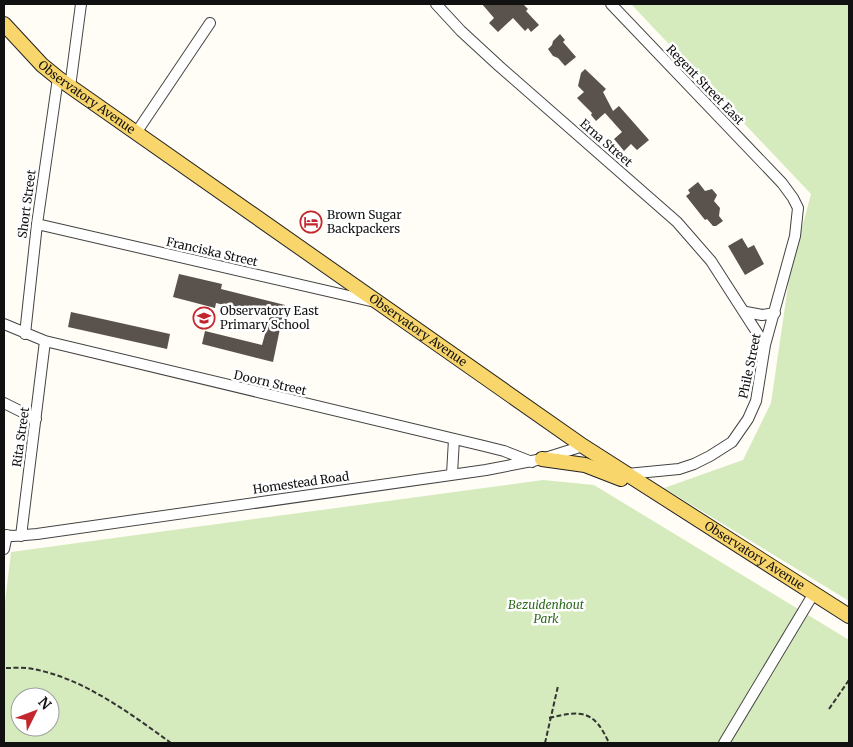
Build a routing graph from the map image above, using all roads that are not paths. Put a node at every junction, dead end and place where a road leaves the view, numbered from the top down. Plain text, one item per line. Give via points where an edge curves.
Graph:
1 (81, 4) edge
2 (436, 4) edge
3 (611, 4) edge
4 (210, 23) dead end
5 (4, 24) edge
6 (58, 78) junction
7 (70, 87) junction
8 (136, 133) junction
9 (782, 183) joint
10 (37, 224) junction
11 (381, 304) junction
12 (746, 312) junction
13 (775, 313) junction
14 (4, 324) edge
15 (24, 334) junction
16 (45, 342) junction
17 (766, 344) junction
18 (4, 403) edge
19 (36, 419) junction
20 (454, 440) junction
21 (583, 446) junction
22 (537, 460) junction
23 (452, 474) junction
24 (626, 474) junction
25 (652, 491) junction
26 (5, 535) edge
27 (21, 536) junction
28 (4, 548) edge
29 (814, 593) junction
30 (849, 616) edge
31 (724, 743) edge

1 - 7 street
2 - 12 street, Erna Street via 499,66 677,222 711,262
3 - 9 street, Regent Street East
4 - 8 street
5 - 6 main road, Observatory Avenue
6 - 7 main road, Observatory Avenue
6 - 10 street, Short Street
7 - 8 main road, Observatory Avenue
8 - 11 main road, Observatory Avenue
9 - 13 street, Phile Street via 798,208 795,236
10 - 11 street, Franciska Street
10 - 15 street, Short Street
11 - 21 main road, Observatory Avenue
12 - 13 street
12 - 17 street, Erna Street
13 - 17 street, Phile Street
14 - 15 street, Doorn Street
15 - 16 street, Doorn Street
16 - 19 street, Rita Street
16 - 20 street, Doorn Street
17 - 24 street, Phile Street via 756,401 732,442 679,469
18 - 19 street
19 - 27 street, Rita Street
20 - 22 street, Doorn Street
20 - 23 street
21 - 22 street, Homestead Road
21 - 24 main road, Observatory Avenue
22 - 23 street, Homestead Road
22 - 25 main road via 585,465
23 - 27 street, Homestead Road
24 - 25 main road, Observatory Avenue
25 - 29 main road, Observatory Avenue
26 - 27 street, Homestead Road
26 - 28 street
29 - 30 main road, Observatory Avenue
29 - 31 street

